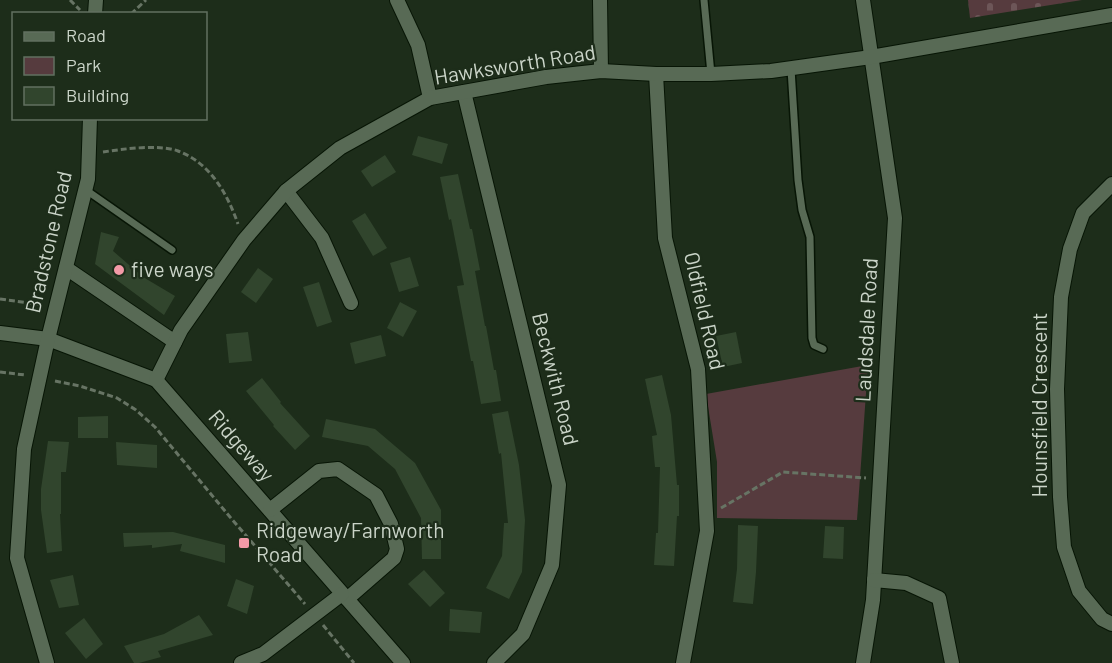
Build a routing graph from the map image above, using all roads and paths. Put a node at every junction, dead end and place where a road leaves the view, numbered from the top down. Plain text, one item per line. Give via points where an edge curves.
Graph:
1 (70, 0) edge
2 (146, 0) edge
3 (397, 0) edge
4 (600, 0) edge
5 (704, 0) edge
6 (862, 0) edge
7 (83, 12) edge
8 (133, 12) edge
9 (1112, 15) edge
10 (872, 57) junction
11 (791, 69) junction
12 (601, 71) junction
13 (656, 74) junction
14 (711, 75) junction
15 (464, 92) junction
16 (430, 98) junction
17 (90, 120) edge
18 (89, 155) junction
19 (1112, 184) edge
20 (86, 190) junction
21 (286, 191) junction
22 (244, 240) junction
23 (172, 250) dead end
24 (66, 268) junction
25 (0, 299) edge
26 (351, 303) dead end
27 (56, 306) junction
28 (0, 333) edge
29 (48, 339) junction
30 (175, 342) junction
31 (823, 349) dead end
32 (0, 372) edge
33 (40, 377) junction
34 (156, 380) junction
35 (880, 478) junction
36 (270, 510) junction
37 (706, 517) junction
38 (874, 580) junction
39 (345, 596) junction
40 (315, 615) junction
41 (1112, 624) edge
42 (47, 663) edge
43 (242, 663) edge
44 (354, 663) edge
45 (403, 663) edge
46 (494, 663) edge
47 (683, 663) edge
48 (863, 663) edge
49 (952, 663) edge

1 - 7 path
2 - 8 path
3 - 16 street via 418,45
4 - 12 street
5 - 14 lane
6 - 10 street, Laudsdale Road
9 - 10 street, Hawksworth Road
10 - 11 street, Hawksworth Road
10 - 35 street, Laudsdale Road via 895,218
11 - 14 street, Hawksworth Road
11 - 31 lane via 798,180 810,237 812,338 814,345
12 - 13 street, Hawksworth Road
12 - 15 street, Hawksworth Road
13 - 14 street, Hawksworth Road
13 - 37 street, Oldfield Road via 665,238 698,369
15 - 16 street, Hawksworth Road
15 - 46 street, Beckwith Road via 559,485 552,565 523,634
16 - 21 street, Hawksworth Road via 340,148
17 - 18 street, Bradstone Road
18 - 20 street, Bradstone Road
18 - 22 path via 158,148 176,150 193,158 215,177
19 - 41 street, Hounsfield Crescent via 1083,213 1070,249 1061,297 1057,389 1064,547 1079,591 1102,619
20 - 23 lane
20 - 24 street, Bradstone Road
21 - 22 street, Hawksworth Road
21 - 26 street via 322,238
22 - 30 street, Hawksworth Road
24 - 27 street, Bradstone Road
24 - 30 street
25 - 27 path
27 - 29 street, Bradstone Road
28 - 29 street, Ridgeway
29 - 33 street, Bradstone Road
29 - 34 street, Ridgeway
30 - 34 street, Hawksworth Road
32 - 33 path
33 - 40 path via 117,398 136,410 155,427
33 - 42 street, Bradstone Road via 24,449 17,558
34 - 36 street, Ridgeway
35 - 37 path via 783,472
35 - 38 street, Laudsdale Road
36 - 39 street, Ridgeway
36 - 39 street via 319,471 338,470 376,495 391,524 397,549 394,558
37 - 47 street, Oldfield Road via 707,531
38 - 48 street, Laudsdale Road
38 - 49 street via 906,583 939,598
39 - 40 street
39 - 45 street, Ridgeway
40 - 43 street via 263,654
40 - 44 path

